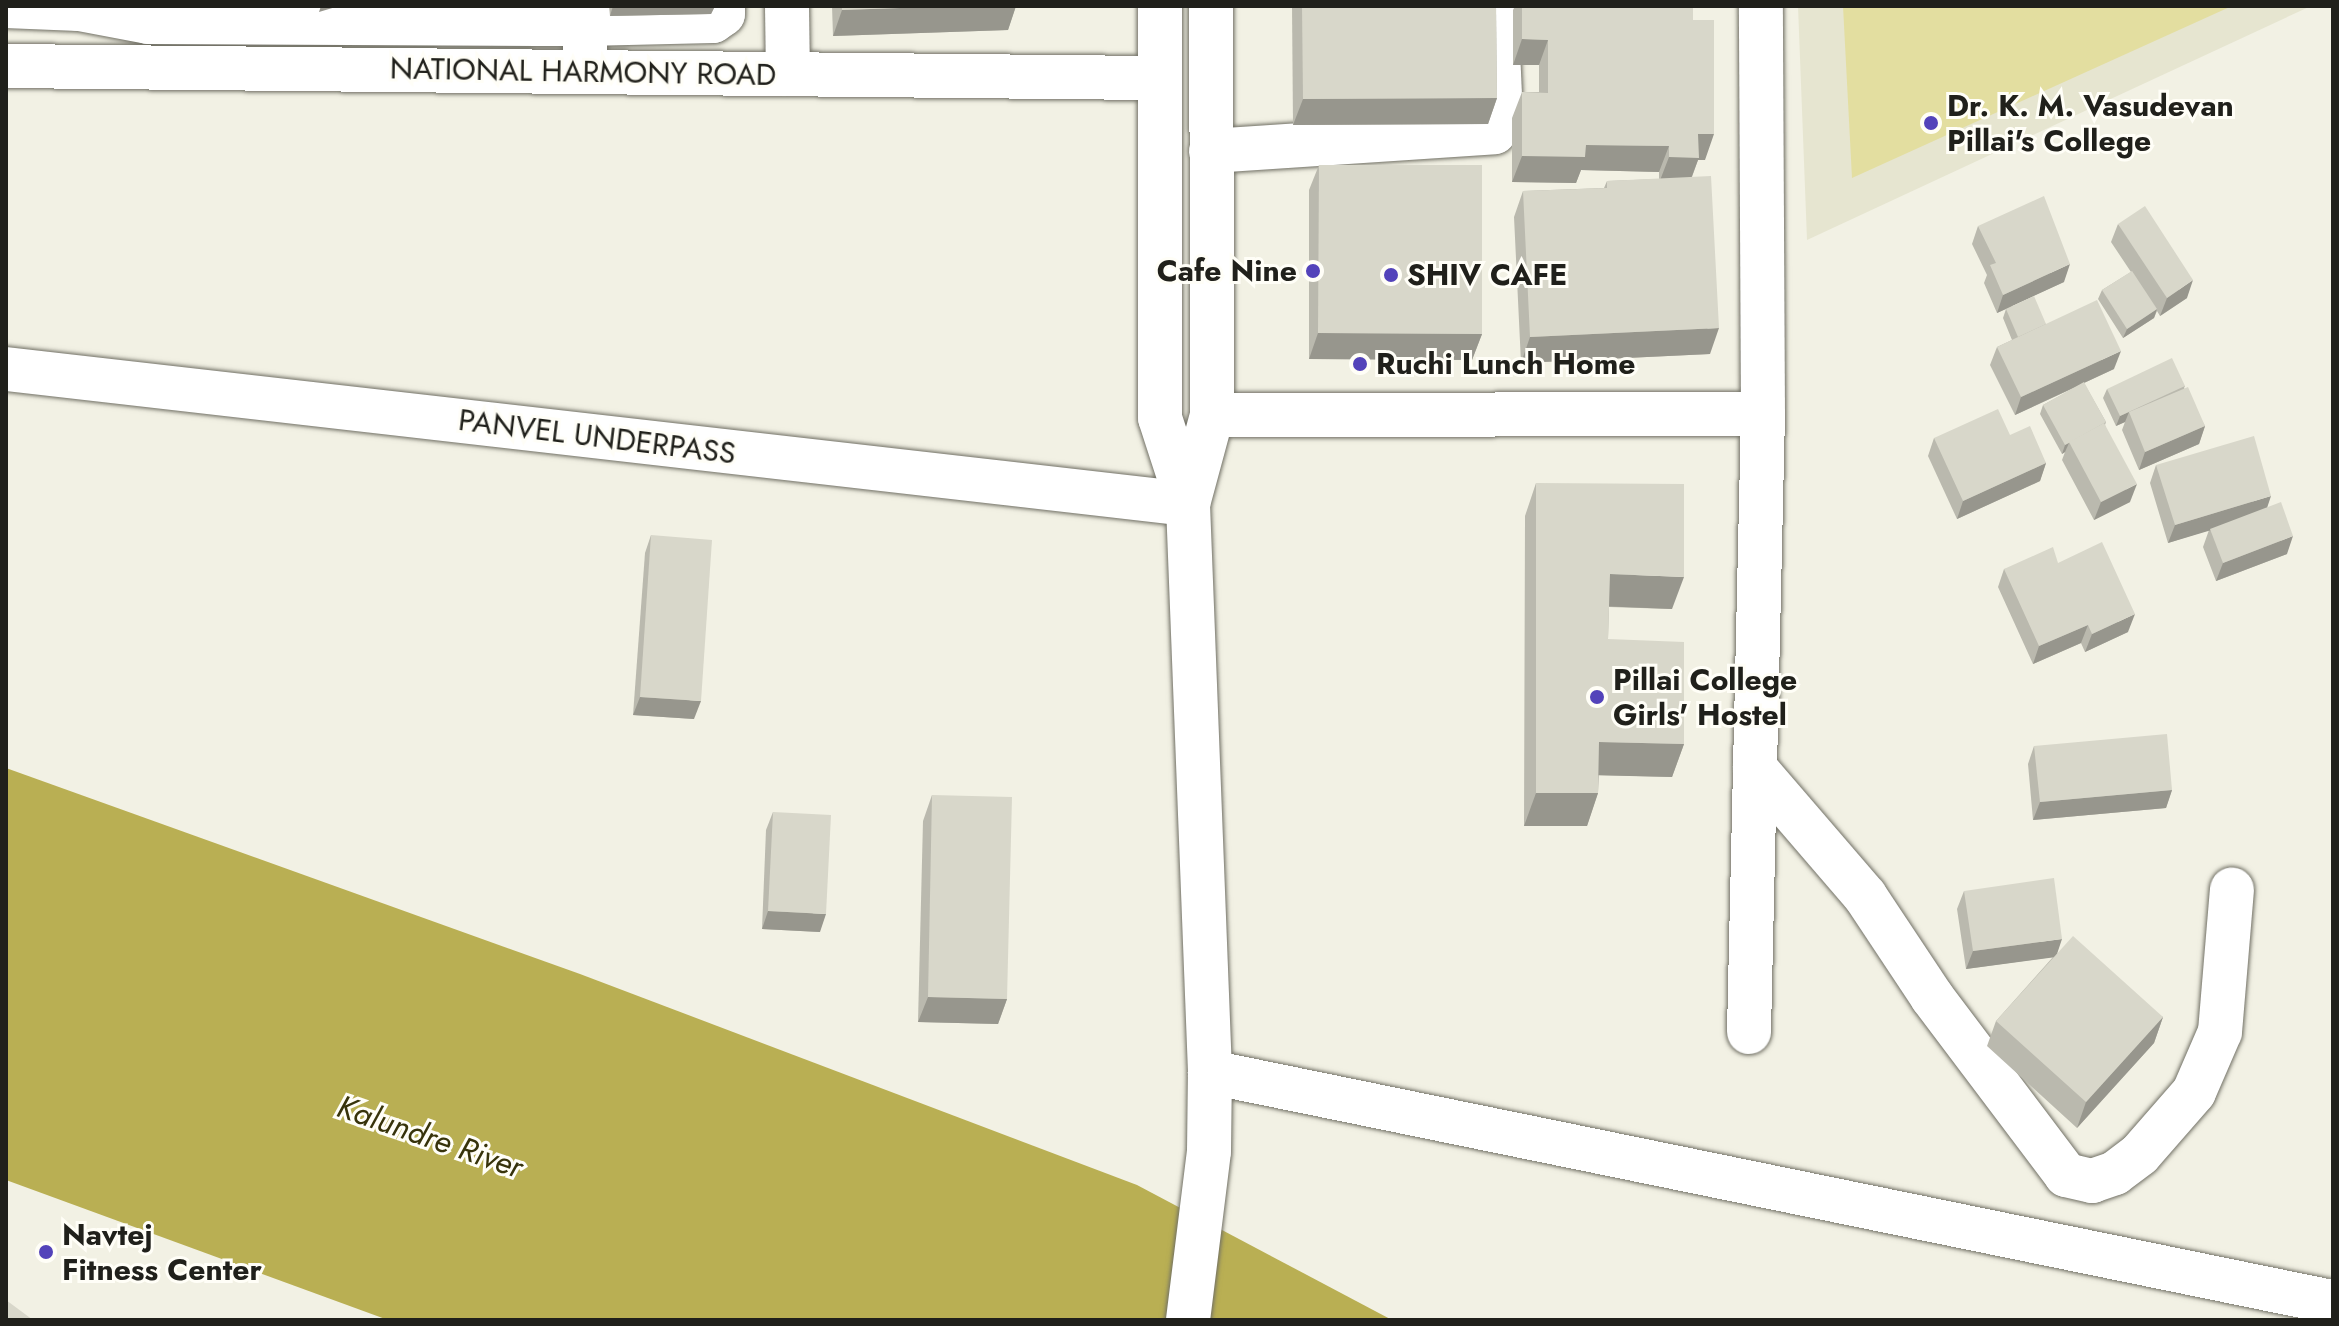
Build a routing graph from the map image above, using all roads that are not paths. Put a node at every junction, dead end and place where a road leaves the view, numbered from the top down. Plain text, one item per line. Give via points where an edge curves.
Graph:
1 (6, 6) edge
2 (723, 6) edge
3 (787, 6) edge
4 (1160, 6) edge
5 (1211, 6) edge
6 (1496, 6) edge
7 (1761, 6) edge
8 (79, 8) edge
9 (129, 12) edge
10 (274, 15) edge
11 (587, 15) edge
12 (6, 66) edge
13 (79, 67) junction
14 (586, 72) junction
15 (788, 74) junction
16 (1160, 78) junction
17 (1211, 151) junction
18 (6, 369) edge
19 (1763, 414) junction
20 (1212, 415) junction
21 (1188, 504) junction
22 (1755, 768) junction
23 (2232, 890) dead end
24 (1749, 1032) dead end
25 (1210, 1072) junction
26 (2333, 1306) edge
27 (1188, 1320) edge

1 - 8 street
2 - 11 street via 723,14 713,21
3 - 15 street
4 - 16 street
5 - 17 street
6 - 17 street via 1501,117 1494,132
7 - 19 street
8 - 9 street
8 - 13 street
9 - 10 street via 148,22
10 - 11 street
11 - 14 street
12 - 13 street, NATIONAL HARMONY ROAD
13 - 14 street, NATIONAL HARMONY ROAD
14 - 15 street, NATIONAL HARMONY ROAD
15 - 16 street, NATIONAL HARMONY ROAD
16 - 21 street via 1160,418
17 - 20 street
18 - 21 street, PANVEL UNDERPASS
19 - 20 street
19 - 22 street
20 - 21 street
21 - 25 street
22 - 23 street via 1865,896 1932,997 2066,1175 2092,1181 2115,1173 2140,1154 2194,1092 2220,1032
22 - 24 street
25 - 26 street
25 - 27 street via 1209,1151

